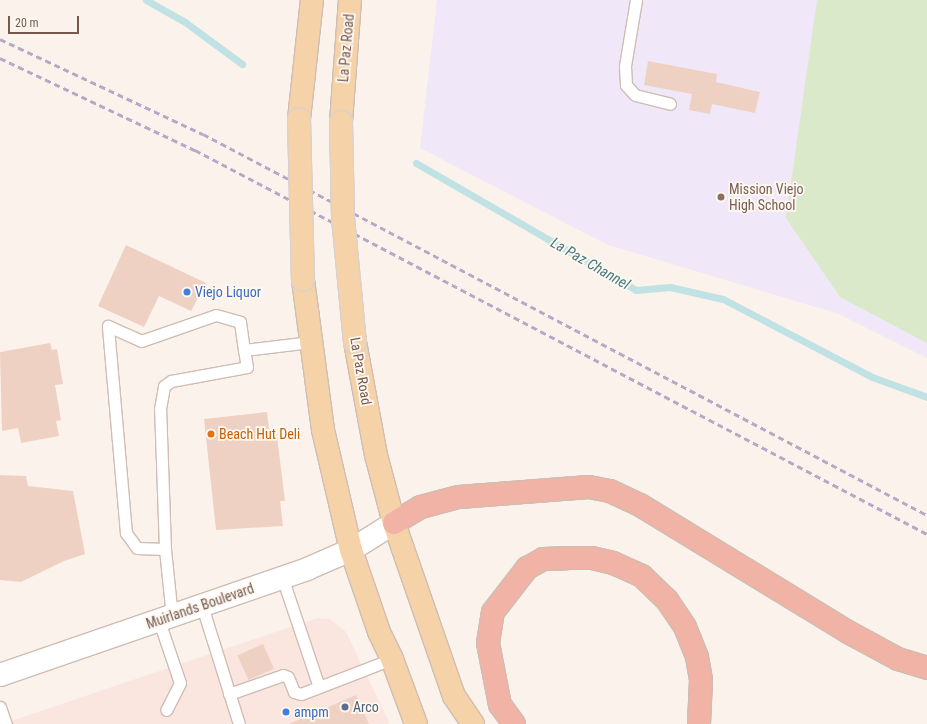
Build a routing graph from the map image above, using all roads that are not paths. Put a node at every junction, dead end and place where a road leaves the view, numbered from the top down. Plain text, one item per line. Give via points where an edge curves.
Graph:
1 (312, 0) edge
2 (350, 0) edge
3 (636, 0) edge
4 (670, 104) dead end
5 (311, 342) junction
6 (244, 350) junction
7 (394, 523) junction
8 (165, 549) junction
9 (351, 550) junction
10 (282, 578) junction
11 (202, 606) junction
12 (166, 619) junction
13 (392, 659) junction
14 (927, 668) edge
15 (0, 675) edge
16 (319, 687) junction
17 (229, 694) junction
18 (0, 707) edge
19 (166, 710) dead end
20 (700, 714) edge
21 (415, 723) edge
22 (6, 724) edge
23 (239, 724) edge
24 (473, 724) edge
25 (514, 724) edge

1 - 5 main road, bridge via 299,119 303,280
2 - 7 main road, La Paz Road, bridge via 341,122 343,218 355,342 376,455
3 - 4 lane via 625,66 626,85 635,96
5 - 6 lane
5 - 9 main road via 323,430
6 - 8 lane via 247,367 171,381 164,386 160,409
6 - 8 lane via 240,322 216,315 141,340 108,326 126,533 137,548
7 - 9 main road, Muirlands Boulevard
7 - 14 highway via 421,507 459,497 589,487 610,490 640,505 848,632 898,659
7 - 24 main road, La Paz Road via 454,696
8 - 12 lane
9 - 10 main road, Muirlands Boulevard
9 - 13 main road via 379,632
10 - 11 main road, Muirlands Boulevard
10 - 16 lane
11 - 12 main road, Muirlands Boulevard
11 - 17 lane
12 - 15 main road, Muirlands Boulevard
12 - 19 lane via 180,683
13 - 16 lane
13 - 21 main road
16 - 17 lane via 300,694 294,692 288,678 283,675
17 - 23 lane
18 - 22 lane
20 - 25 highway via 701,680 697,657 685,627 667,600 642,576 613,563 592,558 543,560 527,568 493,612 488,643 500,705

